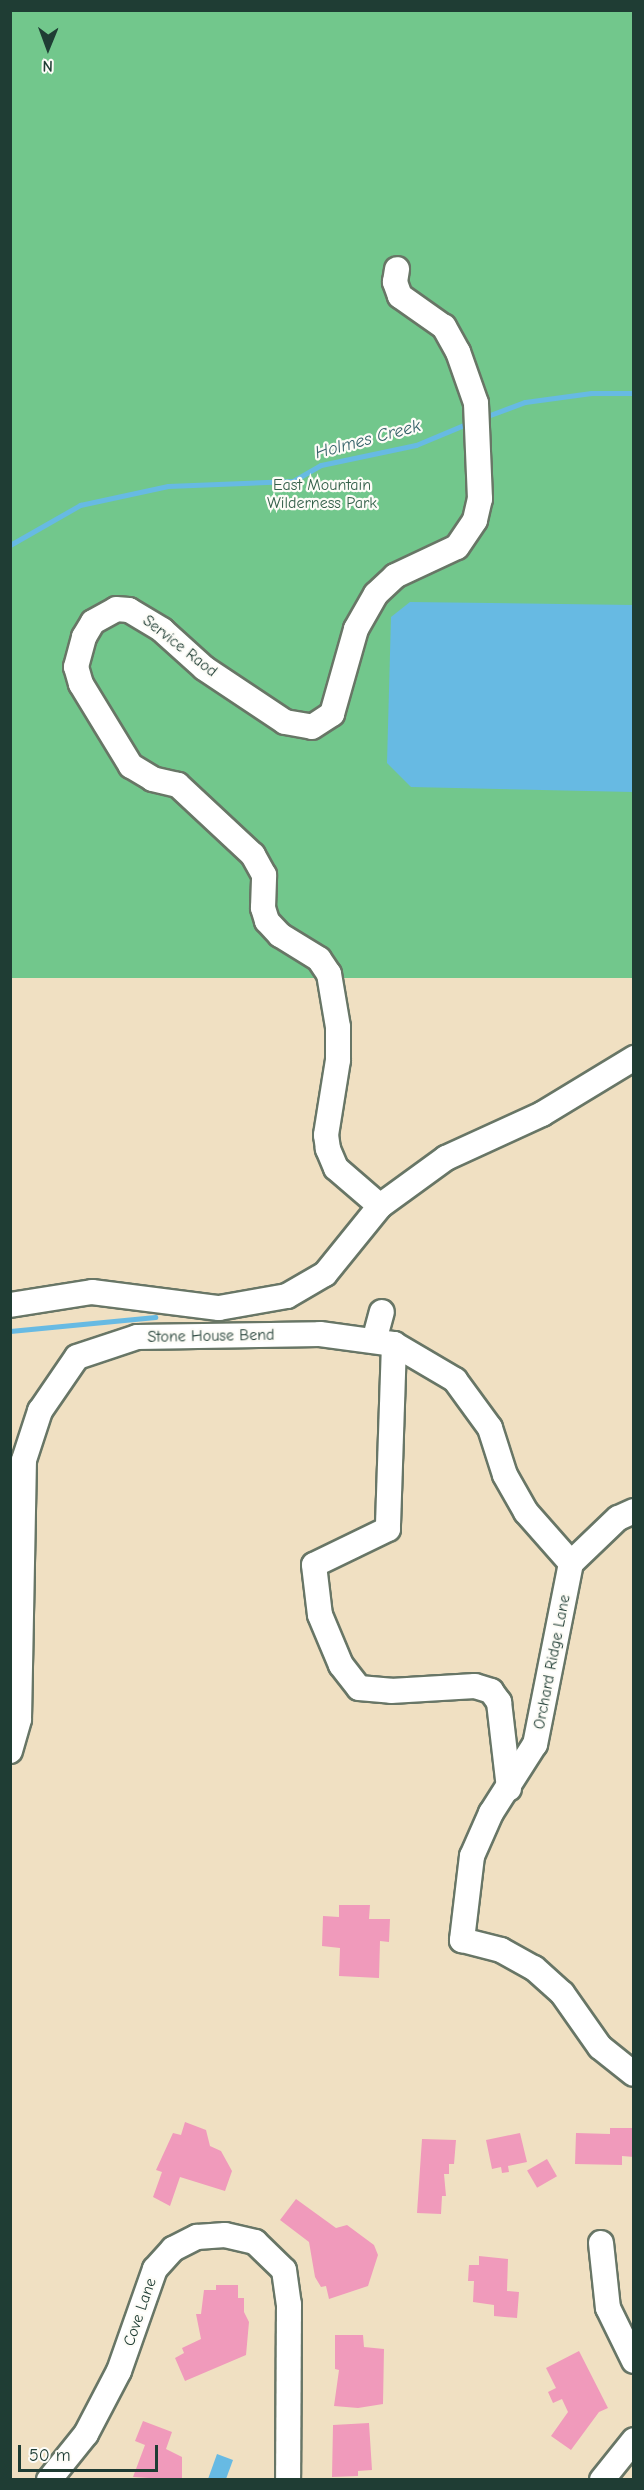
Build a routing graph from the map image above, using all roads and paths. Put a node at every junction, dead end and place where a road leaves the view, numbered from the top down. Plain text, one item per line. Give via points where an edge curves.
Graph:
1 (397, 269) dead end
2 (633, 1058) edge
3 (380, 1206) junction
4 (10, 1305) edge
5 (382, 1312) dead end
6 (384, 1343) junction
7 (633, 1510) edge
8 (571, 1563) junction
9 (10, 1751) edge
10 (509, 1788) junction
11 (633, 2074) edge
12 (601, 2243) dead end
13 (633, 2361) edge
14 (633, 2440) edge
15 (49, 2480) edge
16 (288, 2480) edge
17 (602, 2480) edge

1 - 3 street, Service Raod via 395,282 400,296 444,327 458,352 476,403 480,499 475,520 457,547 395,576 376,594 356,629 332,714 312,727 285,722 204,668 162,630 129,610 116,609 93,622 84,637 76,667 81,684 131,766 153,779 178,785 253,855 264,875 262,908 267,921 280,935 319,959 330,974 338,1060 326,1135 328,1149 336,1168
2 - 3 street via 542,1114 447,1158
3 - 4 street via 326,1274 287,1296 219,1308 92,1292
5 - 6 street
6 - 8 street, Stone House Bend via 455,1380 490,1428 505,1475 526,1512
6 - 9 street, Stone House Bend via 320,1334 137,1337 77,1358 40,1411 24,1460 19,1719
6 - 10 street via 388,1529 314,1565 320,1615 340,1665 359,1688 390,1691 475,1686 491,1691 500,1702
7 - 8 street via 618,1518
8 - 10 street, Orchard Ridge Lane via 535,1744
10 - 11 street, Orchard Ridge Lane via 491,1813 472,1856 462,1940 501,1950 534,1968 572,2005 600,2047
12 - 13 street via 608,2308
14 - 17 street
15 - 16 street, Cove Lane via 86,2434 119,2371 155,2269 173,2249 197,2236 225,2235 255,2242 284,2270 289,2304

